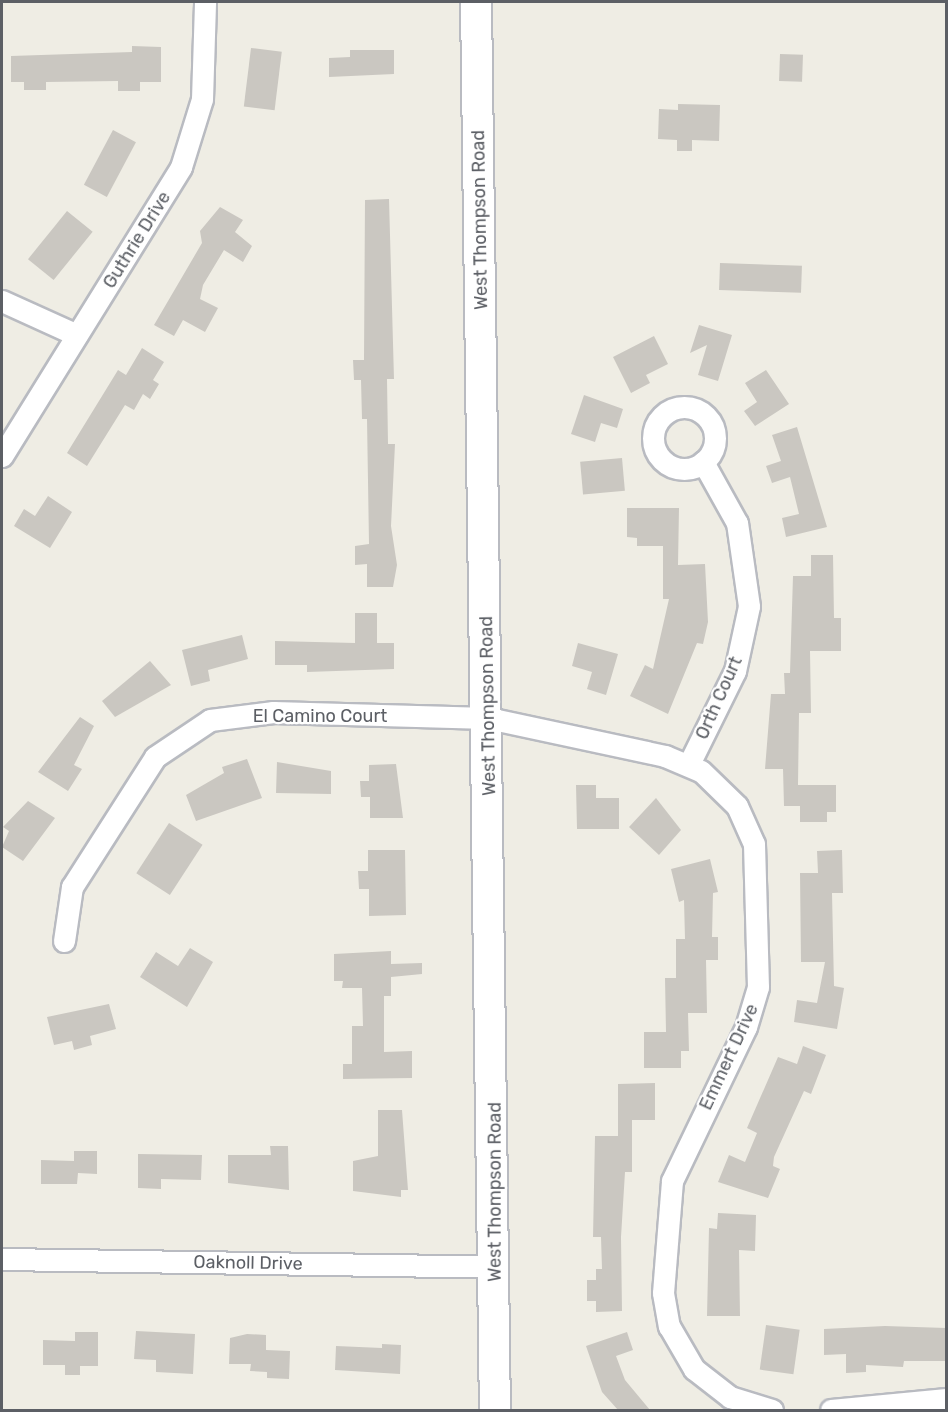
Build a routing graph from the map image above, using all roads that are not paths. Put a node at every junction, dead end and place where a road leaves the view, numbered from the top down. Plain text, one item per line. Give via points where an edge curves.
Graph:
1 (206, 2) edge
2 (476, 2) edge
3 (2, 301) edge
4 (77, 335) junction
5 (2, 456) edge
6 (704, 462) dead end
7 (488, 718) junction
8 (689, 764) junction
9 (64, 941) dead end
10 (2, 1259) edge
11 (495, 1267) junction
12 (946, 1399) edge
13 (495, 1410) edge
14 (772, 1410) edge
15 (831, 1410) edge

1 - 4 street, Guthrie Drive via 202,99 189,146 171,188
2 - 7 main road, West Thompson Road
3 - 4 street
4 - 5 street, Guthrie Drive
6 - 8 street, Orth Court via 737,523 749,606 735,671
7 - 8 street, Emmert Drive
7 - 9 street, El Camino Court via 273,712 210,720 155,757 72,887
7 - 11 main road, West Thompson Road
8 - 14 street, Emmert Drive via 729,796 752,838 758,873 758,987 746,1027 672,1181 663,1285 666,1318 688,1362 708,1383 741,1402
10 - 11 street, Oaknoll Drive
11 - 13 main road, West Thompson Road
12 - 15 street

